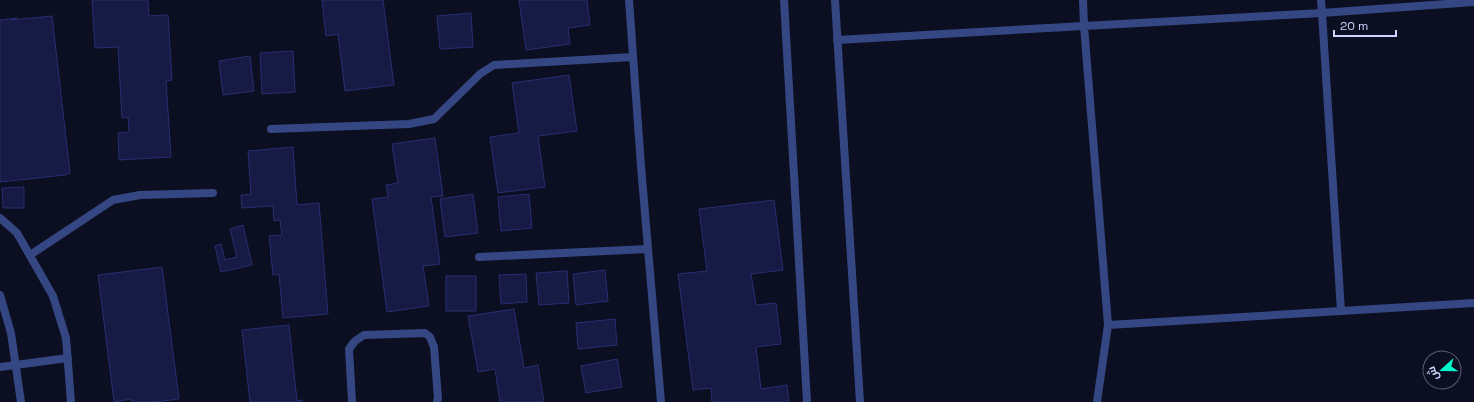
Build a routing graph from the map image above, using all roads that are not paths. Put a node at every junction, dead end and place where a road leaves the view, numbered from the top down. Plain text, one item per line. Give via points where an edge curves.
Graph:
1 (629, 0) edge
2 (784, 0) edge
3 (834, 0) edge
4 (1083, 0) edge
5 (1321, 0) edge
6 (1474, 2) edge
7 (1322, 13) junction
8 (1084, 26) junction
9 (837, 40) junction
10 (633, 57) junction
11 (270, 129) dead end
12 (213, 193) dead end
13 (0, 218) edge
14 (648, 249) junction
15 (30, 255) junction
16 (479, 257) dead end
17 (0, 295) edge
18 (1474, 303) edge
19 (1341, 311) junction
20 (1108, 325) junction
21 (68, 358) junction
22 (16, 365) junction
23 (0, 367) edge
24 (21, 402) edge
25 (71, 402) edge
26 (352, 402) edge
27 (437, 402) edge
28 (661, 402) edge
29 (807, 402) edge
30 (860, 402) edge
31 (1097, 402) edge

1 - 10 street
2 - 29 street
3 - 9 street
4 - 8 street
5 - 7 street
6 - 7 street
7 - 8 street
7 - 19 street
8 - 9 street
8 - 20 street
9 - 30 street
10 - 11 street via 494,65 480,74 434,120 409,124
10 - 14 street
12 - 15 street via 140,195 113,200
13 - 15 street via 17,233
14 - 16 street
14 - 28 street
15 - 21 street via 53,296 66,338
17 - 22 street via 11,333
18 - 19 street
19 - 20 street
20 - 31 street
21 - 22 street
21 - 25 street
22 - 23 street
22 - 24 street
26 - 27 street via 349,349 355,341 364,335 426,332 434,347

